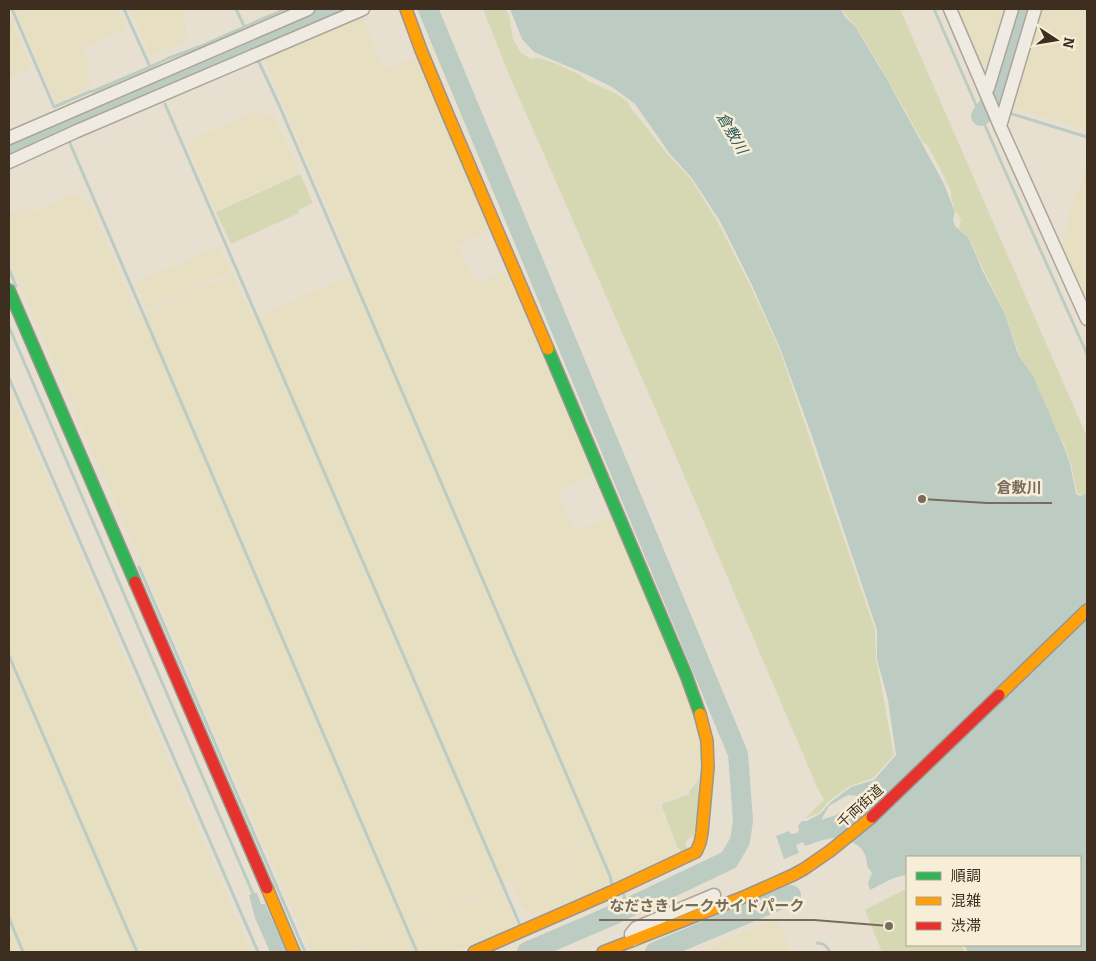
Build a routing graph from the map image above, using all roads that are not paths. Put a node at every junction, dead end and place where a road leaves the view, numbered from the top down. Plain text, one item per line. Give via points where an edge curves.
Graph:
1 (308, 9) edge
2 (363, 9) edge
3 (406, 9) edge
4 (950, 9) edge
5 (1012, 9) edge
6 (1035, 9) edge
7 (986, 94) junction
8 (1000, 126) junction
9 (9, 138) edge
10 (9, 162) edge
11 (9, 290) edge
12 (1087, 318) edge
13 (1087, 610) edge
14 (714, 896) dead end
15 (633, 940) junction
16 (294, 952) edge
17 (474, 952) edge
18 (603, 952) edge

1 - 9 street
2 - 10 street
3 - 17 street via 678,658 702,721 708,753 705,815 696,852
4 - 7 street
5 - 7 street
6 - 8 street
7 - 8 street
8 - 12 street
11 - 16 street
13 - 15 street, 千両街道 via 884,805 828,853 782,881
14 - 15 street via 636,928 631,934
15 - 18 street, 千両街道

